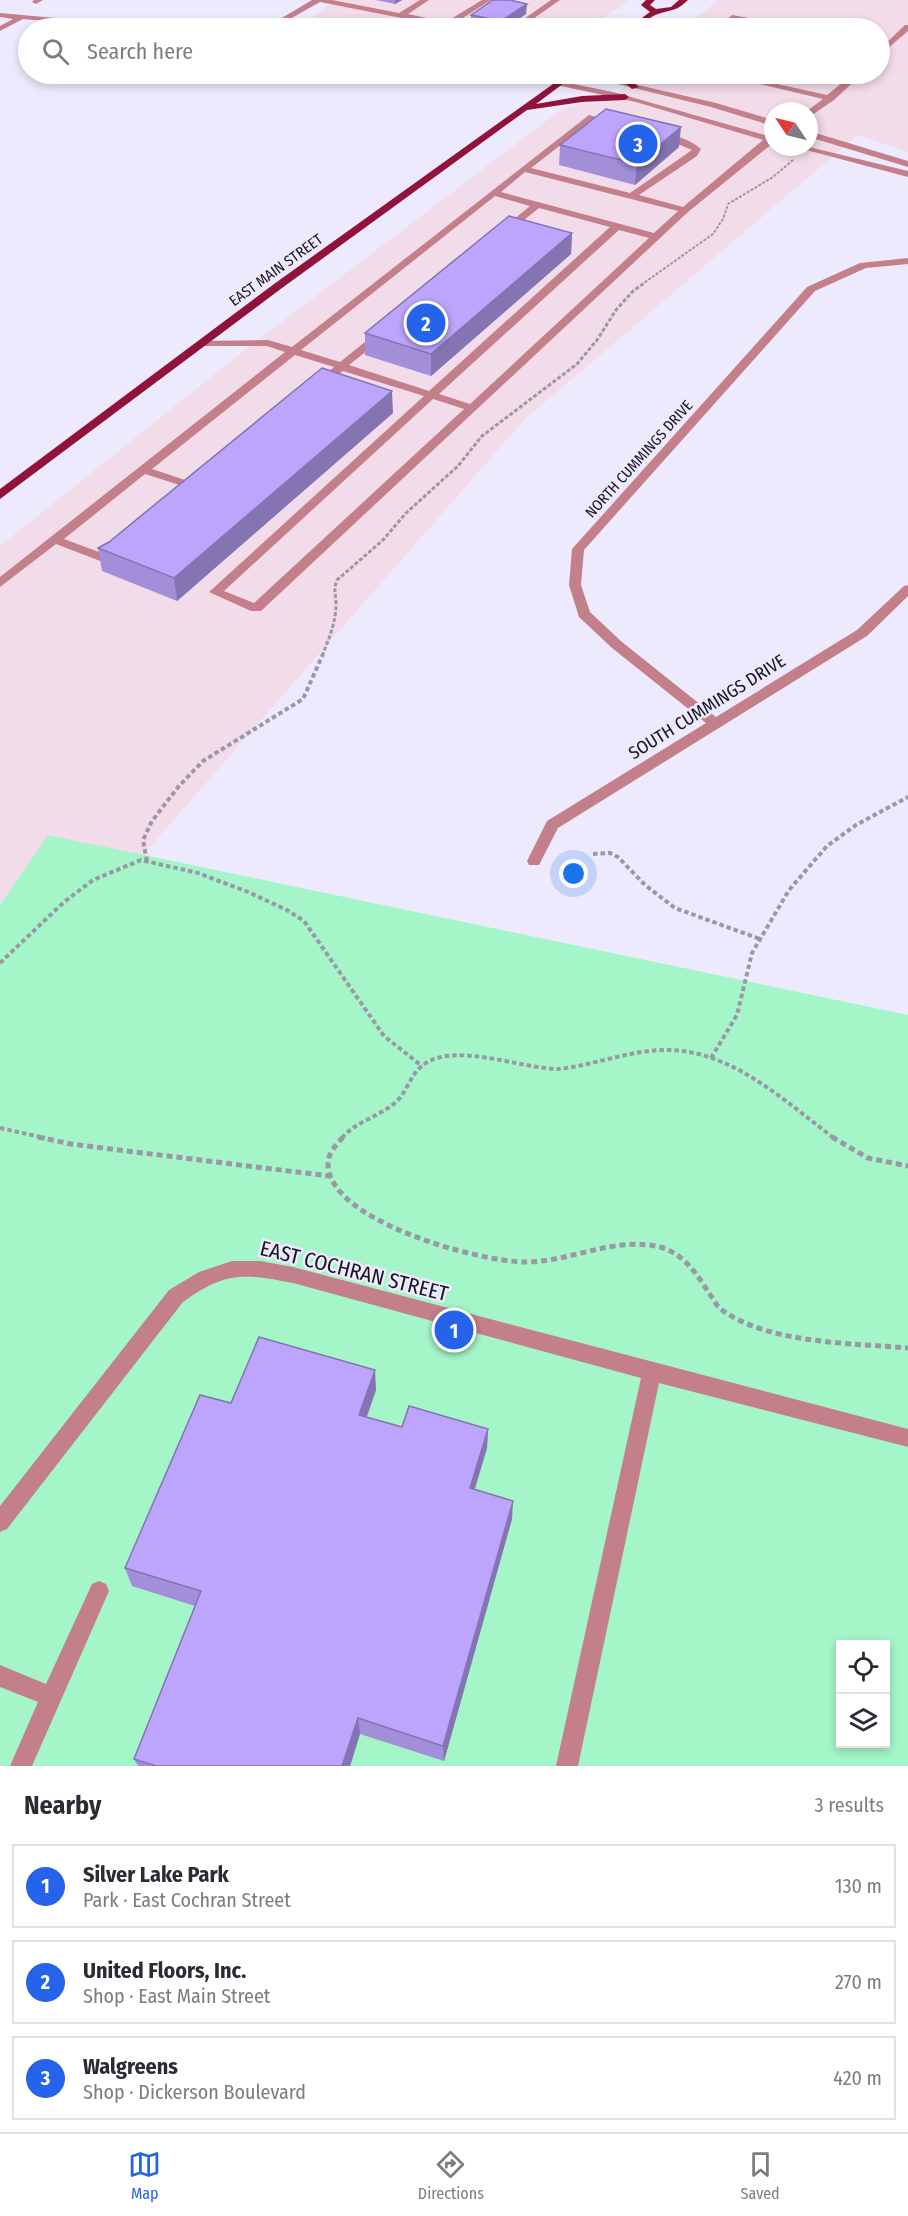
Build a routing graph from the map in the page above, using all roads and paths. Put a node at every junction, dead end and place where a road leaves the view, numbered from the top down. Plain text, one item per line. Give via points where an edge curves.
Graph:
1 (319, 0) edge
2 (425, 0) edge
3 (487, 0) edge
4 (538, 0) edge
5 (684, 0) edge
6 (554, 2) edge
7 (645, 2) edge
8 (654, 12) junction
9 (0, 15) edge
10 (400, 16) junction
11 (22, 17) joint
12 (33, 18) edge
13 (287, 18) edge
14 (410, 18) edge
15 (458, 18) edge
16 (530, 18) edge
17 (646, 18) edge
18 (18, 19) edge
19 (908, 27) edge
20 (0, 29) edge
21 (890, 42) edge
22 (558, 84) edge
23 (570, 84) edge
24 (623, 84) edge
25 (631, 84) edge
26 (770, 84) edge
27 (847, 84) edge
28 (635, 87) junction
29 (625, 97) junction
30 (831, 98) junction
31 (818, 107) edge
32 (523, 110) junction
33 (764, 120) edge
34 (624, 126) edge
35 (656, 134) edge
36 (764, 136) edge
37 (818, 137) edge
38 (764, 144) edge
39 (818, 152) edge
40 (799, 156) edge
41 (908, 164) edge
42 (525, 169) junction
43 (908, 174) edge
44 (495, 193) junction
45 (632, 196) junction
46 (538, 204) junction
47 (685, 210) junction
48 (617, 226) junction
49 (656, 237) junction
50 (494, 241) edge
51 (908, 261) edge
52 (387, 329) edge
53 (203, 343) junction
54 (295, 351) junction
55 (342, 366) junction
56 (432, 395) junction
57 (306, 396) edge
58 (472, 408) junction
59 (144, 470) junction
60 (197, 487) edge
61 (0, 495) edge
62 (56, 540) junction
63 (126, 545) edge
64 (0, 584) edge
65 (908, 589) edge
66 (715, 723) junction
67 (908, 797) edge
68 (593, 855) dead end
69 (147, 861) junction
70 (534, 861) dead end
71 (760, 939) junction
72 (0, 963) edge
73 (711, 1058) junction
74 (422, 1066) junction
75 (0, 1128) edge
76 (908, 1166) edge
77 (329, 1176) junction
78 (908, 1348) edge
79 (652, 1372) junction
80 (908, 1438) edge
81 (0, 1522) edge
82 (99, 1592) dead end
83 (0, 1676) edge
84 (51, 1697) junction
85 (21, 1766) edge
86 (567, 1766) edge

1 - 10 street
1 - 13 street
2 - 10 street
3 - 15 street
4 - 6 street
5 - 8 main road via 673,9
6 - 16 street
7 - 8 main road
8 - 17 main road
9 - 11 street
10 - 14 street
11 - 12 street
18 - 20 street
19 - 21 street
22 - 32 main road, EAST MAIN STREET
23 - 29 street
24 - 28 street
25 - 28 main road
26 - 30 street
27 - 30 street
28 - 33 street
29 - 32 main road via 582,99
29 - 36 street
30 - 31 street
32 - 53 main road, EAST MAIN STREET
34 - 42 street via 592,117
35 - 45 street via 697,148 694,154
37 - 41 street
38 - 47 street
39 - 43 street
40 - 69 path via 729,204 713,234 633,291 577,364 482,436 458,466 337,580 331,635 303,699 202,761 152,821 143,840
42 - 44 street
42 - 45 street
44 - 46 street
44 - 54 street
45 - 47 street
46 - 48 street
46 - 50 street
47 - 49 street
48 - 49 street
48 - 56 street
49 - 58 street
51 - 66 street, NORTH CUMMINGS DRIVE via 864,265 811,289 578,549 574,585 584,614
52 - 55 street
53 - 54 street via 268,343
53 - 61 main road, EAST MAIN STREET
54 - 55 street
54 - 59 street
55 - 56 street
55 - 57 street
56 - 58 street
56 - 58 street via 215,592 256,608
59 - 60 street
59 - 62 street
62 - 63 street via 108,560
62 - 64 street
65 - 66 street, SOUTH CUMMINGS DRIVE via 862,633
66 - 70 street, SOUTH CUMMINGS DRIVE via 552,825
67 - 71 path via 827,846 789,890
68 - 71 path via 618,856 645,885 675,908
69 - 72 path via 93,880
69 - 74 path via 198,873 287,910 304,921 384,1036
71 - 73 path via 752,953 737,1015
73 - 74 path via 663,1050 572,1069 553,1069 452,1055
73 - 76 path via 769,1089 864,1157
74 - 77 path via 409,1079 401,1097 345,1133 332,1150
75 - 77 path via 71,1144
77 - 78 path via 337,1190 366,1214 395,1228 482,1257 526,1263 631,1244 657,1246 679,1253 721,1310 767,1332
79 - 80 street, EAST COCHRAN STREET
79 - 81 street, EAST COCHRAN STREET via 293,1275 244,1267 218,1271 196,1280 176,1296
79 - 86 street
82 - 84 street
83 - 84 street
84 - 85 street

